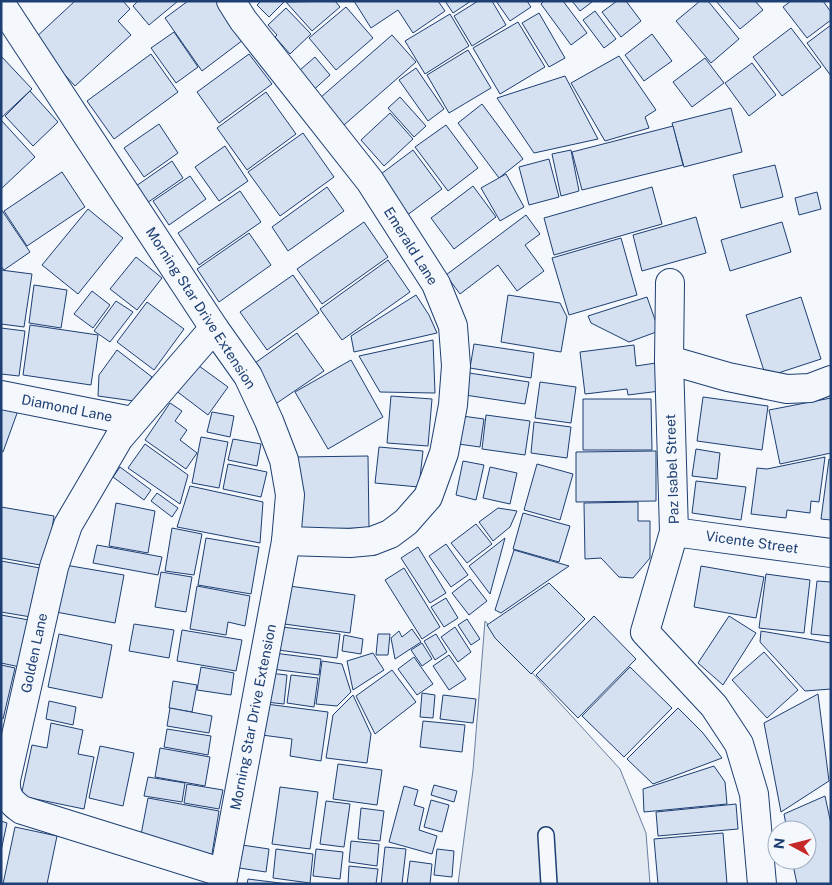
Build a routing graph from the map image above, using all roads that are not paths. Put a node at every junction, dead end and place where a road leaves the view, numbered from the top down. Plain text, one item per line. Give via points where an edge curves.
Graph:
1 (231, 1) edge
2 (1, 4) edge
3 (670, 283) dead end
4 (214, 328) junction
5 (669, 360) junction
6 (831, 380) edge
7 (1, 395) edge
8 (132, 422) junction
9 (674, 532) junction
10 (286, 541) junction
11 (831, 553) edge
12 (546, 835) dead end
13 (223, 878) edge
14 (548, 884) edge
15 (762, 884) edge

1 - 10 street, Emerald Lane via 370,180 436,284 453,326 456,366 453,405 444,452 428,497 406,522 390,534 372,541
2 - 4 street, Morning Star Drive Extension
3 - 5 street, Paz Isabel Street
4 - 8 street, Golden Lane
4 - 10 street, Morning Star Drive Extension via 248,376 284,460 290,495
5 - 6 street via 787,389 810,388
5 - 9 street, Paz Isabel Street
7 - 8 street, Diamond Lane
8 - 13 street, Golden Lane via 90,484 62,542 54,566 6,790 8,798 22,810
9 - 11 street, Vicente Street
9 - 15 street, Paz Isabel Street via 645,632 714,706 739,744 754,794
10 - 13 street, Morning Star Drive Extension
12 - 14 lane

